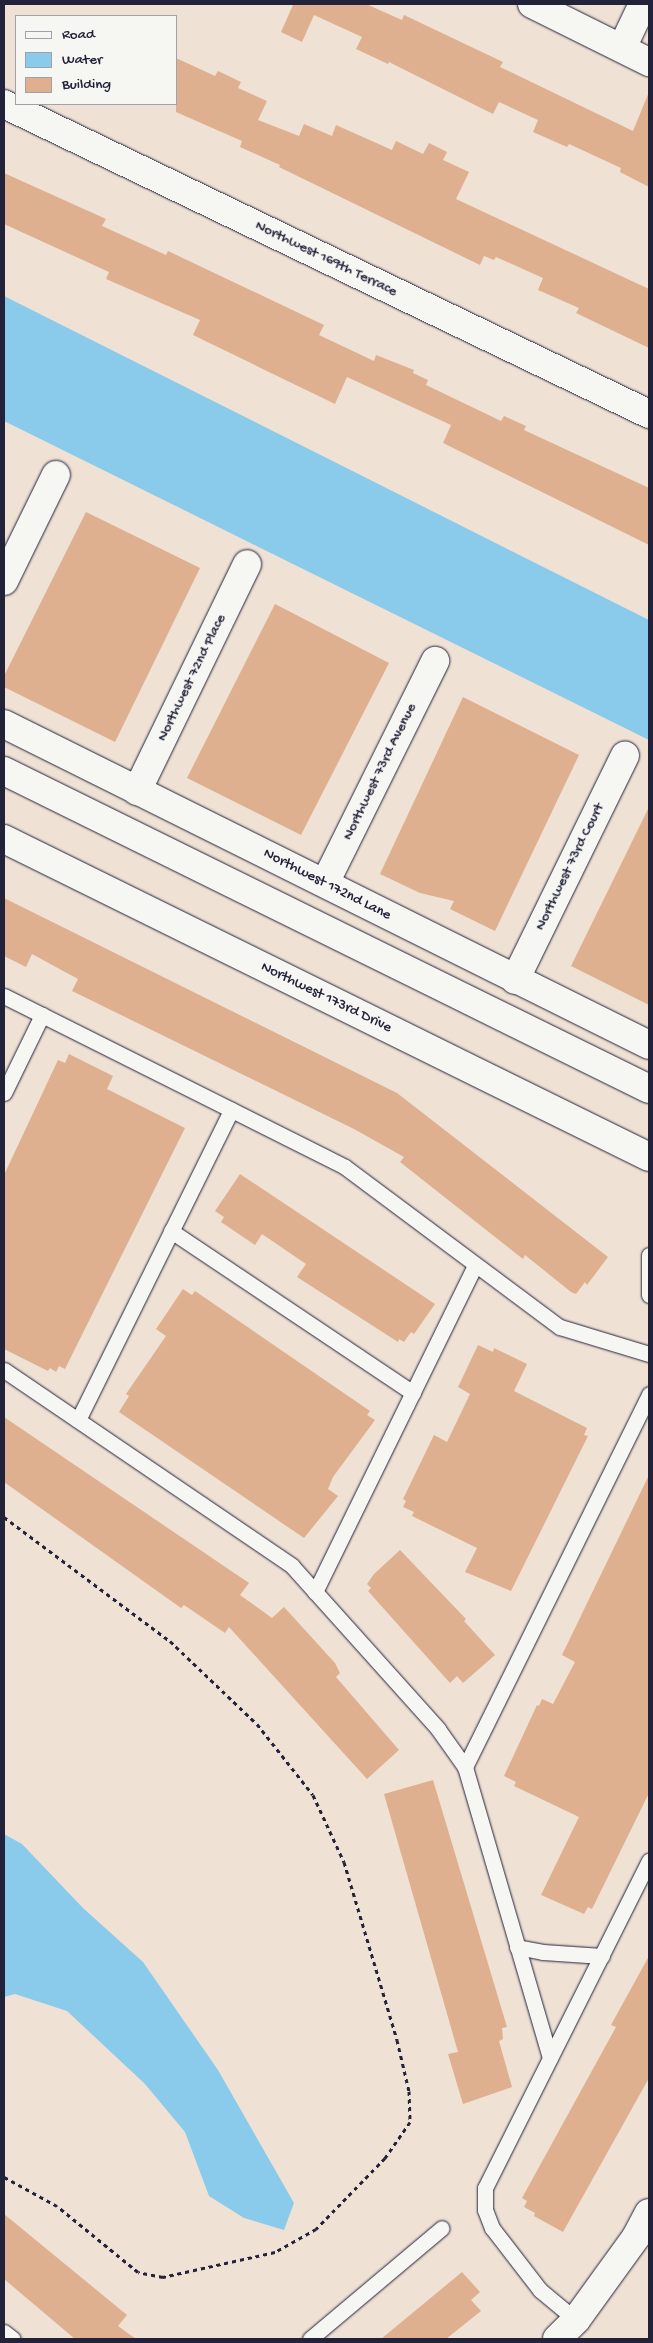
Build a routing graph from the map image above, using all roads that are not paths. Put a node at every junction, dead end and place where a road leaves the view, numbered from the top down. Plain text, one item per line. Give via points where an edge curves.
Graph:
1 (532, 4) edge
2 (643, 4) edge
3 (649, 7) edge
4 (622, 48) junction
5 (649, 62) edge
6 (4, 104) edge
7 (649, 414) edge
8 (56, 475) dead end
9 (247, 564) dead end
10 (4, 581) edge
11 (435, 661) dead end
12 (4, 724) edge
13 (625, 754) dead end
14 (4, 771) edge
15 (137, 792) junction
16 (4, 839) edge
17 (325, 883) junction
18 (515, 980) junction
19 (4, 996) edge
20 (42, 1015) junction
21 (649, 1045) edge
22 (649, 1089) edge
23 (4, 1093) edge
24 (231, 1110) junction
25 (649, 1157) edge
26 (171, 1231) junction
27 (649, 1254) edge
28 (475, 1266) junction
29 (649, 1295) edge
30 (649, 1354) edge
31 (4, 1370) edge
32 (413, 1393) junction
33 (649, 1394) edge
34 (78, 1420) junction
35 (315, 1592) junction
36 (465, 1767) junction
37 (649, 1861) edge
38 (517, 1947) junction
39 (602, 1956) junction
40 (550, 2058) junction
41 (649, 2213) edge
42 (442, 2228) dead end
43 (576, 2320) junction
44 (4, 2332) edge
45 (13, 2339) edge
46 (310, 2339) edge
47 (557, 2339) edge

1 - 4 street
2 - 3 street
2 - 4 street
4 - 5 street
6 - 7 street, Northwest 169th Terrace
8 - 10 street
9 - 15 street, Northwest 72nd Place
11 - 17 street, Northwest 73rd Avenue
12 - 15 street, Northwest 172nd Lane
13 - 18 street, Northwest 73rd Court
14 - 22 street
15 - 17 street, Northwest 172nd Lane
16 - 25 street, Northwest 173rd Drive
17 - 18 street, Northwest 172nd Lane
18 - 21 street, Northwest 172nd Lane
19 - 20 lane
20 - 23 lane
20 - 24 lane
24 - 26 lane
24 - 28 lane via 345,1167
26 - 32 lane
26 - 34 lane
27 - 29 lane
28 - 30 lane via 560,1328
28 - 32 lane
31 - 34 lane
32 - 35 lane
33 - 36 lane
34 - 35 lane via 292,1566
35 - 36 lane via 438,1729
36 - 38 lane
37 - 39 lane
38 - 39 lane
38 - 40 lane
39 - 40 lane
40 - 43 lane via 486,2188 485,2210 492,2228 516,2263 540,2290
41 - 43 street via 636,2237
42 - 46 lane
43 - 47 street
44 - 45 lane

